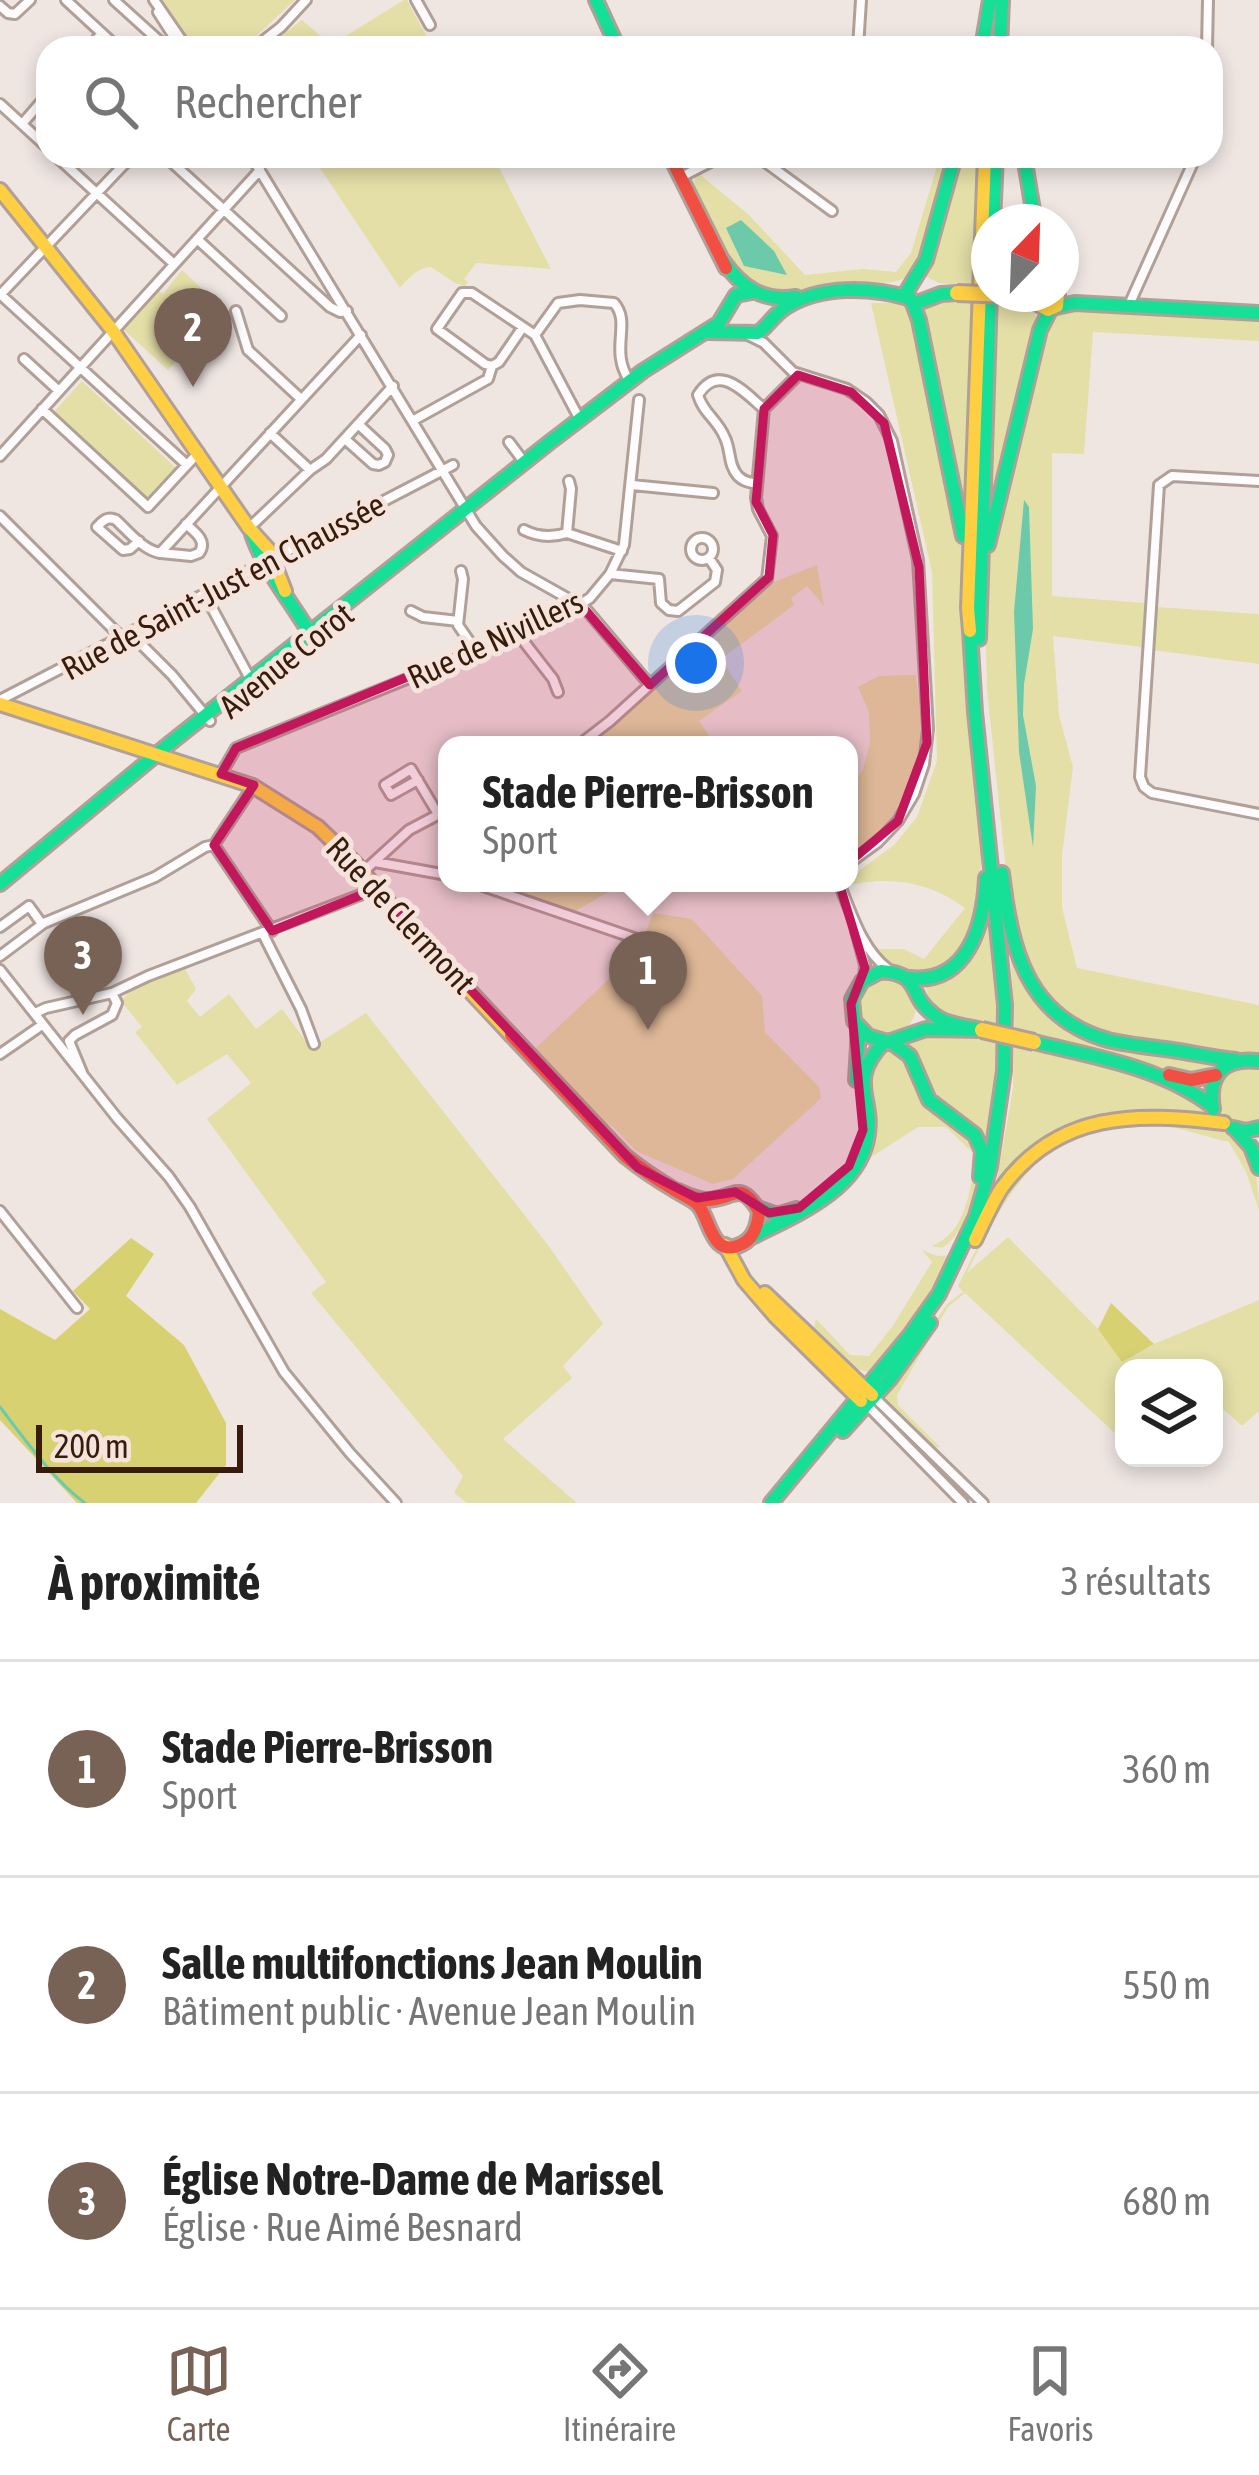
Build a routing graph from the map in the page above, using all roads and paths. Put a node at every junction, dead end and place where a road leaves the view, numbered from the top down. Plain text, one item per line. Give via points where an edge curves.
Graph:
1 (30, 0) edge
2 (66, 0) edge
3 (114, 0) edge
4 (153, 0) edge
5 (306, 0) edge
6 (416, 0) edge
7 (596, 0) edge
8 (861, 0) edge
9 (991, 0) edge
10 (1004, 0) edge
11 (1208, 0) edge
12 (0, 6) edge
13 (430, 25) dead end
14 (172, 28) junction
15 (102, 33) junction
16 (99, 36) edge
17 (105, 36) edge
18 (154, 36) edge
19 (159, 36) edge
20 (177, 36) edge
21 (271, 36) edge
22 (612, 36) edge
23 (859, 36) edge
24 (987, 36) edge
25 (1004, 36) edge
26 (1207, 36) edge
27 (0, 104) edge
28 (36, 108) edge
29 (22, 124) junction
30 (36, 137) edge
31 (69, 168) edge
32 (121, 168) edge
33 (178, 168) edge
34 (676, 168) edge
35 (699, 168) edge
36 (773, 168) edge
37 (952, 168) edge
38 (985, 168) edge
39 (995, 168) edge
40 (1026, 168) edge
41 (1191, 168) edge
42 (260, 170) joint
43 (681, 177) junction
44 (0, 190) edge
45 (97, 193) junction
46 (994, 204) edge
47 (1033, 204) edge
48 (224, 210) junction
49 (832, 211) dead end
50 (197, 239) junction
51 (46, 247) junction
52 (723, 261) junction
53 (174, 264) junction
54 (917, 291) junction
55 (971, 294) edge
56 (0, 295) edge
57 (758, 295) junction
58 (1130, 303) junction
59 (1079, 304) edge
60 (729, 306) junction
61 (236, 311) dead end
62 (346, 311) junction
63 (1259, 311) edge
64 (989, 312) edge
65 (1046, 312) edge
66 (281, 316) dead end
67 (769, 322) junction
68 (523, 327) junction
69 (113, 331) junction
70 (743, 333) junction
71 (361, 335) junction
72 (535, 335) junction
73 (696, 337) junction
74 (770, 350) junction
75 (24, 359) dead end
76 (492, 366) junction
77 (80, 368) junction
78 (797, 375) junction
79 (630, 382) junction
80 (393, 386) junction
81 (59, 391) junction
82 (301, 399) junction
83 (639, 400) dead end
84 (42, 409) junction
85 (764, 409) junction
86 (414, 420) junction
87 (358, 424) junction
88 (576, 424) junction
89 (270, 433) junction
90 (345, 439) junction
91 (509, 442) dead end
92 (199, 452) junction
93 (0, 454) edge
94 (524, 462) junction
95 (187, 466) junction
96 (449, 468) junction
97 (310, 470) junction
98 (569, 481) dead end
99 (1259, 481) edge
100 (757, 484) junction
101 (632, 485) junction
102 (221, 486) junction
103 (713, 493) dead end
104 (469, 510) junction
105 (0, 516) edge
106 (186, 524) junction
107 (249, 528) junction
108 (524, 530) dead end
109 (567, 533) junction
110 (139, 541) junction
111 (622, 551) junction
112 (160, 553) junction
113 (709, 558) dead end
114 (269, 562) junction
115 (460, 571) dead end
116 (610, 574) junction
117 (205, 595) junction
118 (580, 604) junction
119 (974, 606) junction
120 (411, 611) dead end
121 (458, 622) junction
122 (518, 634) junction
123 (126, 636) junction
124 (311, 636) junction
125 (476, 651) junction
126 (252, 683) junction
127 (650, 686) junction
128 (558, 692) dead end
129 (0, 702) edge
130 (207, 718) junction
131 (590, 736) edge
132 (162, 755) junction
133 (221, 774) junction
134 (418, 780) dead end
135 (254, 786) junction
136 (982, 789) junction
137 (438, 807) edge
138 (993, 809) junction
139 (438, 814) edge
140 (1259, 814) edge
141 (214, 845) junction
142 (858, 856) edge
143 (369, 867) junction
144 (438, 874) edge
145 (0, 884) edge
146 (376, 889) junction
147 (499, 892) edge
148 (843, 892) edge
149 (0, 893) edge
150 (853, 917) junction
151 (42, 924) junction
152 (0, 927) edge
153 (267, 932) junction
154 (637, 939) dead end
155 (0, 956) edge
156 (0, 970) edge
157 (899, 974) junction
158 (864, 979) junction
159 (4, 983) edge
160 (114, 997) junction
161 (921, 997) junction
162 (35, 1013) junction
163 (42, 1025) junction
164 (859, 1028) junction
165 (982, 1030) junction
166 (894, 1040) junction
167 (314, 1044) dead end
168 (0, 1054) edge
169 (1251, 1059) edge
170 (1129, 1066) junction
171 (1216, 1075) junction
172 (83, 1077) junction
173 (1212, 1106) junction
174 (1229, 1126) junction
175 (1259, 1128) edge
176 (1259, 1168) edge
177 (678, 1191) junction
178 (716, 1197) junction
179 (758, 1208) junction
180 (0, 1211) edge
181 (706, 1217) junction
182 (751, 1239) junction
183 (725, 1245) junction
184 (968, 1256) junction
185 (76, 1308) dead end
186 (929, 1309) junction
187 (884, 1366) junction
188 (847, 1370) junction
189 (865, 1397) junction
190 (886, 1425) junction
191 (845, 1428) junction
192 (936, 1457) junction
193 (925, 1465) junction
194 (396, 1503) edge
195 (771, 1503) edge
196 (781, 1503) edge
197 (964, 1503) edge
198 (983, 1503) edge

1 - 12 street via 15,14
2 - 15 street
3 - 18 street
4 - 14 street
5 - 21 street
6 - 13 street
7 - 22 main road
8 - 23 street
9 - 24 main road
10 - 25 main road
11 - 26 street
14 - 19 street
14 - 20 street
15 - 16 street
15 - 17 street
27 - 29 street
28 - 29 street
29 - 30 street
31 - 45 street
32 - 45 street
33 - 48 street
34 - 43 main road
35 - 43 street
36 - 49 street
37 - 54 main road
38 - 119 main road via 970,518
39 - 46 main road
40 - 47 main road
41 - 58 street
42 - 48 street
42 - 62 street
43 - 52 main road
44 - 51 main road
45 - 51 street
45 - 53 street
48 - 50 street
48 - 62 street via 330,307
50 - 53 street
50 - 66 street
51 - 56 street
51 - 69 main road
52 - 57 main road
52 - 60 main road
53 - 69 street
54 - 55 main road, bridge
54 - 57 main road via 851,285 780,300
54 - 67 main road via 829,294 793,303
54 - 119 main road
56 - 77 street
57 - 60 main road via 741,293
57 - 67 main road via 770,306
58 - 59 main road
58 - 63 main road
60 - 70 main road via 729,322
60 - 73 main road, Avenue Corot
61 - 82 street via 248,350
62 - 71 street
64 - 119 main road
65 - 119 main road
67 - 70 main road via 759,333
67 - 74 street
68 - 72 street
68 - 76 street
68 - 76 street via 462,293 437,329
69 - 77 street
69 - 92 main road
70 - 73 main road, Avenue Corot via 718,329
70 - 74 street
71 - 80 street
71 - 82 street
72 - 79 street via 558,303 614,303 622,315 619,360
72 - 88 street
73 - 79 main road, Avenue Corot
74 - 78 street
75 - 81 street
76 - 86 street via 488,379
77 - 81 street
77 - 95 street
78 - 85 street
78 - 142 street via 848,389 881,419 919,567 923,770 893,827
79 - 88 main road, Avenue Corot
80 - 86 street
80 - 87 street
81 - 84 street
82 - 89 street
83 - 101 street, Rue de Nivillers
84 - 93 street
84 - 95 street via 148,507
85 - 100 street
85 - 100 street via 724,380 698,395 729,444 738,476
86 - 96 street
87 - 90 street
87 - 90 street via 385,448 385,462 374,464
88 - 94 main road, Avenue Corot
88 - 104 main road, Avenue Corot
89 - 97 street
89 - 102 street
90 - 97 street
91 - 94 street
92 - 95 street
92 - 102 main road
94 - 104 main road, Avenue Corot
96 - 104 street
96 - 114 street, Rue de Saint-Just en Chaussée
97 - 107 street
98 - 109 street
99 - 140 street via 1172,476 1159,484 1140,777 1152,793
100 - 127 street via 757,506 772,536 768,577
101 - 103 street
101 - 111 street, Rue de Nivillers
102 - 106 street
102 - 107 main road
104 - 118 street via 515,567
104 - 124 main road, Avenue Corot
105 - 123 street
106 - 112 street
106 - 112 street via 202,540 200,554
107 - 114 main road
108 - 109 street
109 - 111 street
110 - 110 street via 123,550 98,527 113,518
110 - 112 street
111 - 116 street, Rue de Nivillers
113 - 116 street via 715,582 678,611 661,603 659,579
114 - 117 street, Rue de Saint-Just en Chaussée
114 - 124 main road
115 - 121 street
116 - 118 street, Rue de Nivillers
117 - 123 street, Rue de Saint-Just en Chaussée
117 - 126 street
118 - 122 street, Rue de Nivillers
118 - 127 street
119 - 136 main road
119 - 138 main road
120 - 121 street
121 - 125 street
122 - 125 street, Rue de Nivillers
122 - 128 street
123 - 129 street, Rue de Saint-Just en Chaussée
123 - 130 street
124 - 126 main road, Avenue Corot
125 - 133 street, Rue de Nivillers via 236,748
126 - 130 main road, Avenue Corot
127 - 131 street
129 - 132 main road, Rue de Clermont
130 - 132 main road, Avenue Corot
132 - 133 main road, Rue de Clermont
132 - 145 main road, Avenue Corot
132 - 149 main road, Avenue Corot
133 - 135 main road, Rue de Clermont
134 - 137 street
135 - 141 street
135 - 143 main road, Rue de Clermont
136 - 157 main road via 979,928 940,975 922,981
136 - 186 main road via 1002,974 1004,1083 980,1205
138 - 169 main road via 1012,943 1042,999 1101,1038
138 - 184 main road via 1010,1067 996,1168
139 - 143 street
141 - 151 street
141 - 153 street
143 - 144 street
143 - 146 main road, Rue de Clermont
146 - 153 street
146 - 177 main road, Rue de Clermont via 625,1156
147 - 154 street
148 - 150 street
150 - 157 street via 873,955
150 - 158 street
151 - 152 street via 29,906
151 - 155 street
153 - 160 street
153 - 167 street
156 - 159 street
157 - 158 main road
157 - 161 main road
158 - 164 main road via 851,1002
159 - 162 street
160 - 162 street
160 - 172 street via 112,1015 69,1043
161 - 165 main road via 938,1018
161 - 166 main road via 919,1022
162 - 163 street
163 - 168 street
163 - 172 street
164 - 166 main road via 872,1039
164 - 179 main road via 855,1073 864,1126 856,1155 799,1208
165 - 166 main road via 926,1028
165 - 170 main road, bridge
166 - 182 main road via 863,1068 869,1130 855,1166 814,1205
166 - 186 main road via 929,1100 973,1131 982,1151 970,1214
169 - 171 main road
170 - 171 main road via 1191,1080
170 - 173 main road
171 - 173 main road
172 - 194 street via 186,1200 286,1375
173 - 174 main road
174 - 175 main road
174 - 176 main road
174 - 184 main road via 1129,1116 1066,1132 1008,1180
177 - 178 main road, Rue de Clermont
177 - 181 main road, Rue de Clermont
178 - 179 main road via 741,1193
178 - 181 main road
179 - 182 main road
180 - 185 street
181 - 183 main road via 710,1234
182 - 183 main road
182 - 188 main road via 749,1278
183 - 189 main road via 782,1324
184 - 189 main road via 931,1322
186 - 187 main road
187 - 188 main road via 865,1375
187 - 189 main road
188 - 189 main road
189 - 190 street
189 - 191 main road
189 - 192 street
189 - 195 main road
190 - 191 street via 868,1417
190 - 193 street
191 - 196 main road
192 - 193 street
192 - 198 street
193 - 197 street

